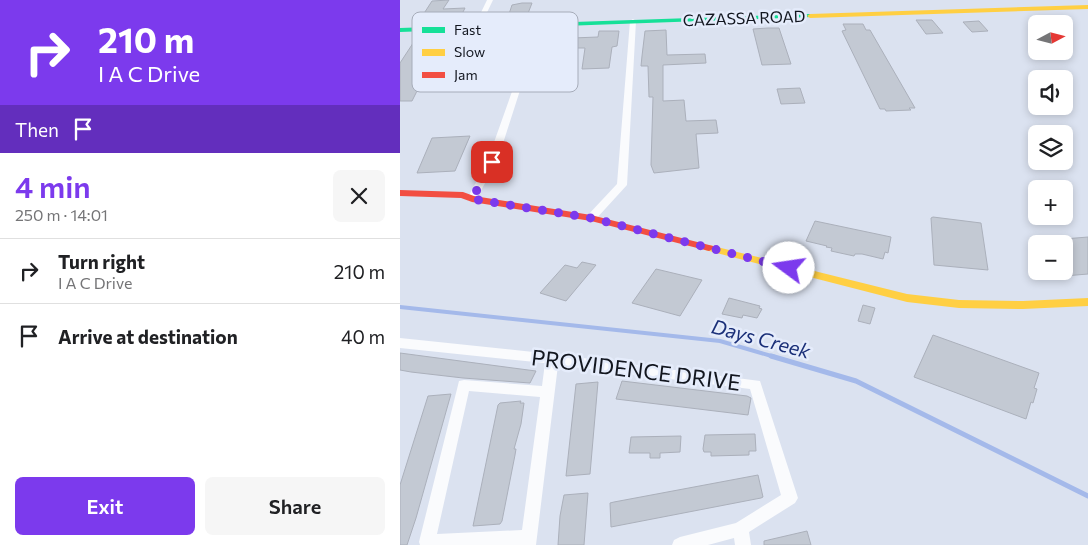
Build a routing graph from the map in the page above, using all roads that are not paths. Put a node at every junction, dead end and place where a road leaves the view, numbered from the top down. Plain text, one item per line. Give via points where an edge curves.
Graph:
1 (490, 0) edge
2 (1088, 6) edge
3 (484, 12) edge
4 (633, 22) junction
5 (578, 24) edge
6 (516, 92) edge
7 (400, 193) edge
8 (472, 199) junction
9 (400, 203) edge
10 (591, 218) junction
11 (1088, 302) edge
12 (400, 343) edge
13 (552, 359) junction
14 (548, 392) junction
15 (740, 528) junction
16 (528, 541) edge
17 (680, 545) edge
18 (743, 545) edge

1 - 3 street
2 - 4 street, CAZASSA ROAD
4 - 5 street, CAZASSA ROAD
4 - 10 street via 622,185
6 - 8 street via 492,162
7 - 8 street via 463,195
8 - 9 street
8 - 10 street
10 - 11 street via 907,298 1023,306
12 - 13 street, PROVIDENCE DRIVE
13 - 14 street
13 - 15 street, PROVIDENCE DRIVE via 755,385 790,498
14 - 16 street
14 - 16 street via 464,385 427,542
15 - 17 street
15 - 18 street

